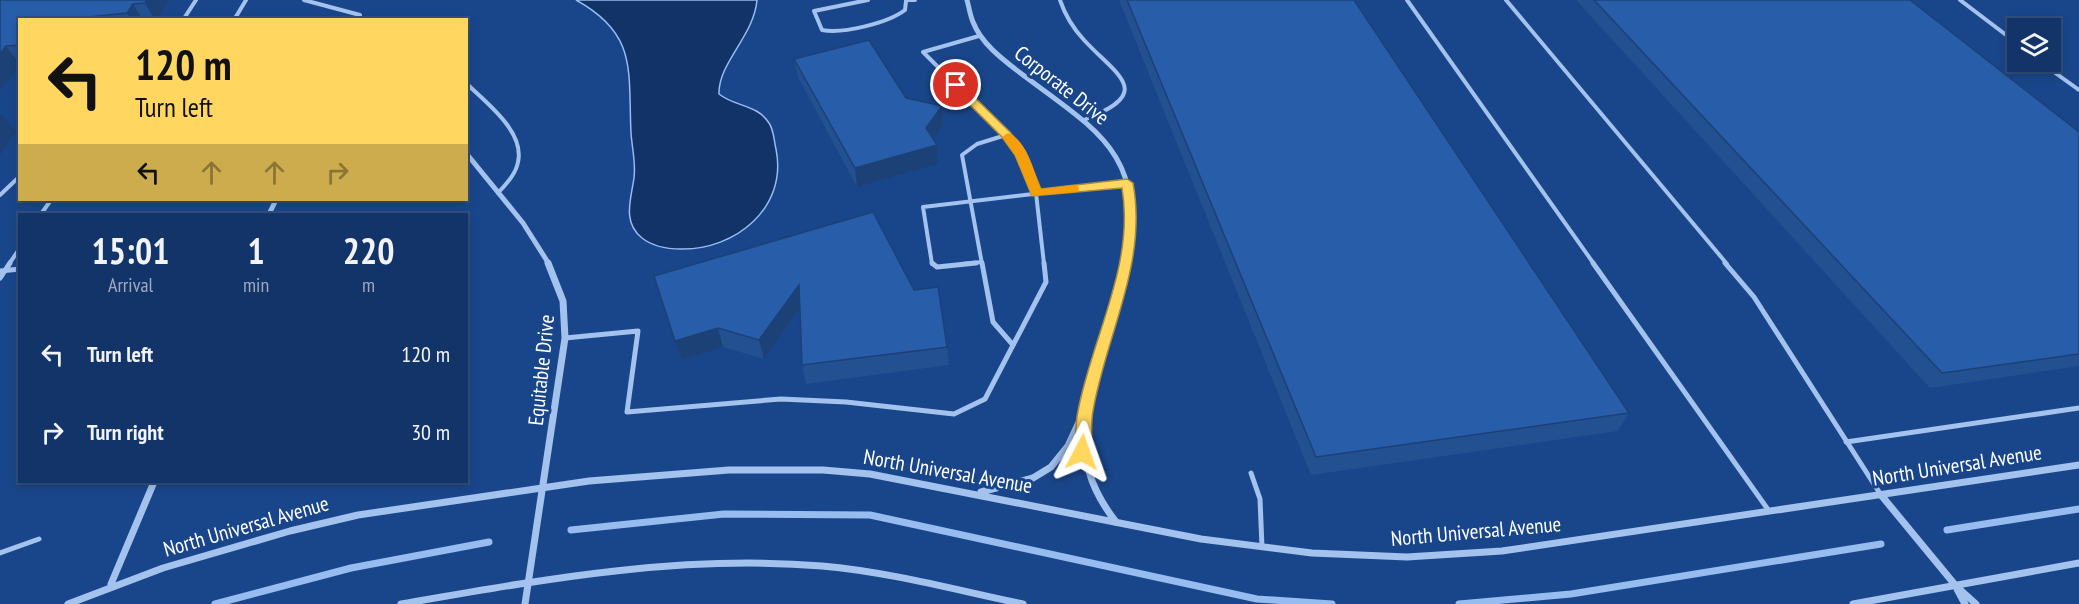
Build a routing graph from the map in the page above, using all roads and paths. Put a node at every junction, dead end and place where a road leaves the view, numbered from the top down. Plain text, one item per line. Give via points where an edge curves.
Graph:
1 (196, 0) edge
2 (246, 0) edge
3 (304, 0) edge
4 (868, 0) edge
5 (906, 0) edge
6 (915, 0) edge
7 (967, 0) edge
8 (1060, 0) edge
9 (1407, 0) edge
10 (1506, 0) edge
11 (1960, 0) edge
12 (184, 18) edge
13 (235, 18) edge
14 (359, 18) edge
15 (979, 36) junction
16 (2007, 36) edge
17 (2054, 72) edge
18 (468, 85) edge
19 (2079, 90) edge
20 (1086, 119) junction
21 (1006, 135) junction
22 (468, 156) edge
23 (18, 178) edge
24 (1127, 183) junction
25 (498, 193) junction
26 (1036, 193) junction
27 (0, 195) edge
28 (971, 201) junction
29 (18, 251) edge
30 (982, 262) junction
31 (18, 269) edge
32 (2, 271) edge
33 (0, 278) edge
34 (565, 338) junction
35 (1013, 345) junction
36 (2079, 408) edge
37 (1085, 412) junction
38 (1846, 442) junction
39 (2079, 465) edge
40 (1251, 473) dead end
41 (154, 483) edge
42 (544, 486) junction
43 (976, 493) junction
44 (1881, 495) junction
45 (1768, 512) junction
46 (1116, 522) junction
47 (39, 539) dead end
48 (1262, 547) junction
49 (0, 553) edge
50 (2079, 563) edge
51 (528, 582) junction
52 (111, 584) junction
53 (1956, 586) junction
54 (68, 604) edge
55 (401, 604) edge
56 (525, 604) edge
57 (1023, 604) edge
58 (1853, 604) edge
59 (1965, 604) edge
60 (1976, 604) edge

1 - 12 lane
2 - 13 lane
3 - 14 lane via 360,15
4 - 5 lane via 814,11 822,30 833,32 894,18 905,10
5 - 6 lane
7 - 15 street, Corporate Drive
8 - 20 lane via 1079,35 1120,75 1125,85 1119,104
9 - 45 lane
10 - 38 lane via 1754,297
11 - 16 lane
15 - 20 street, Corporate Drive via 997,55
15 - 21 lane via 923,52
17 - 19 lane
18 - 25 lane via 516,137 521,156 512,180
20 - 24 street, Corporate Drive via 1114,153
21 - 26 lane via 1021,154
21 - 28 lane via 978,144 962,155
22 - 25 street, Equitable Drive
23 - 27 lane
24 - 26 lane
24 - 37 street, Corporate Drive via 1130,233 1124,272
25 - 34 street, Equitable Drive via 544,253 556,276 564,303
26 - 28 lane
26 - 35 lane via 1046,282
28 - 30 lane
28 - 30 lane via 923,207 932,265
29 - 32 lane
30 - 35 lane via 993,322
31 - 32 lane
32 - 33 lane
34 - 35 lane via 638,331 627,412 781,399 954,414 985,399
34 - 42 street, Equitable Drive
36 - 38 lane
37 - 43 street, Corporate Drive via 1063,452 1043,472 1024,483
37 - 46 street, Corporate Drive via 1085,467 1099,503
38 - 44 lane
39 - 44 street, North Universal Avenue
40 - 48 lane via 1260,500
41 - 52 street
42 - 43 street, North Universal Avenue via 759,467 870,474
42 - 51 street, Equitable Drive
42 - 52 street, North Universal Avenue via 405,506 313,525
43 - 46 street, North Universal Avenue
44 - 45 street, North Universal Avenue
44 - 53 street
45 - 48 street, North Universal Avenue via 1502,551 1423,558
46 - 48 street, North Universal Avenue
47 - 49 lane
50 - 53 street
51 - 55 street
51 - 56 street, Equitable Drive
51 - 57 street via 673,565 739,562 823,566
52 - 54 street, North Universal Avenue
53 - 58 street
53 - 59 street
53 - 60 street

